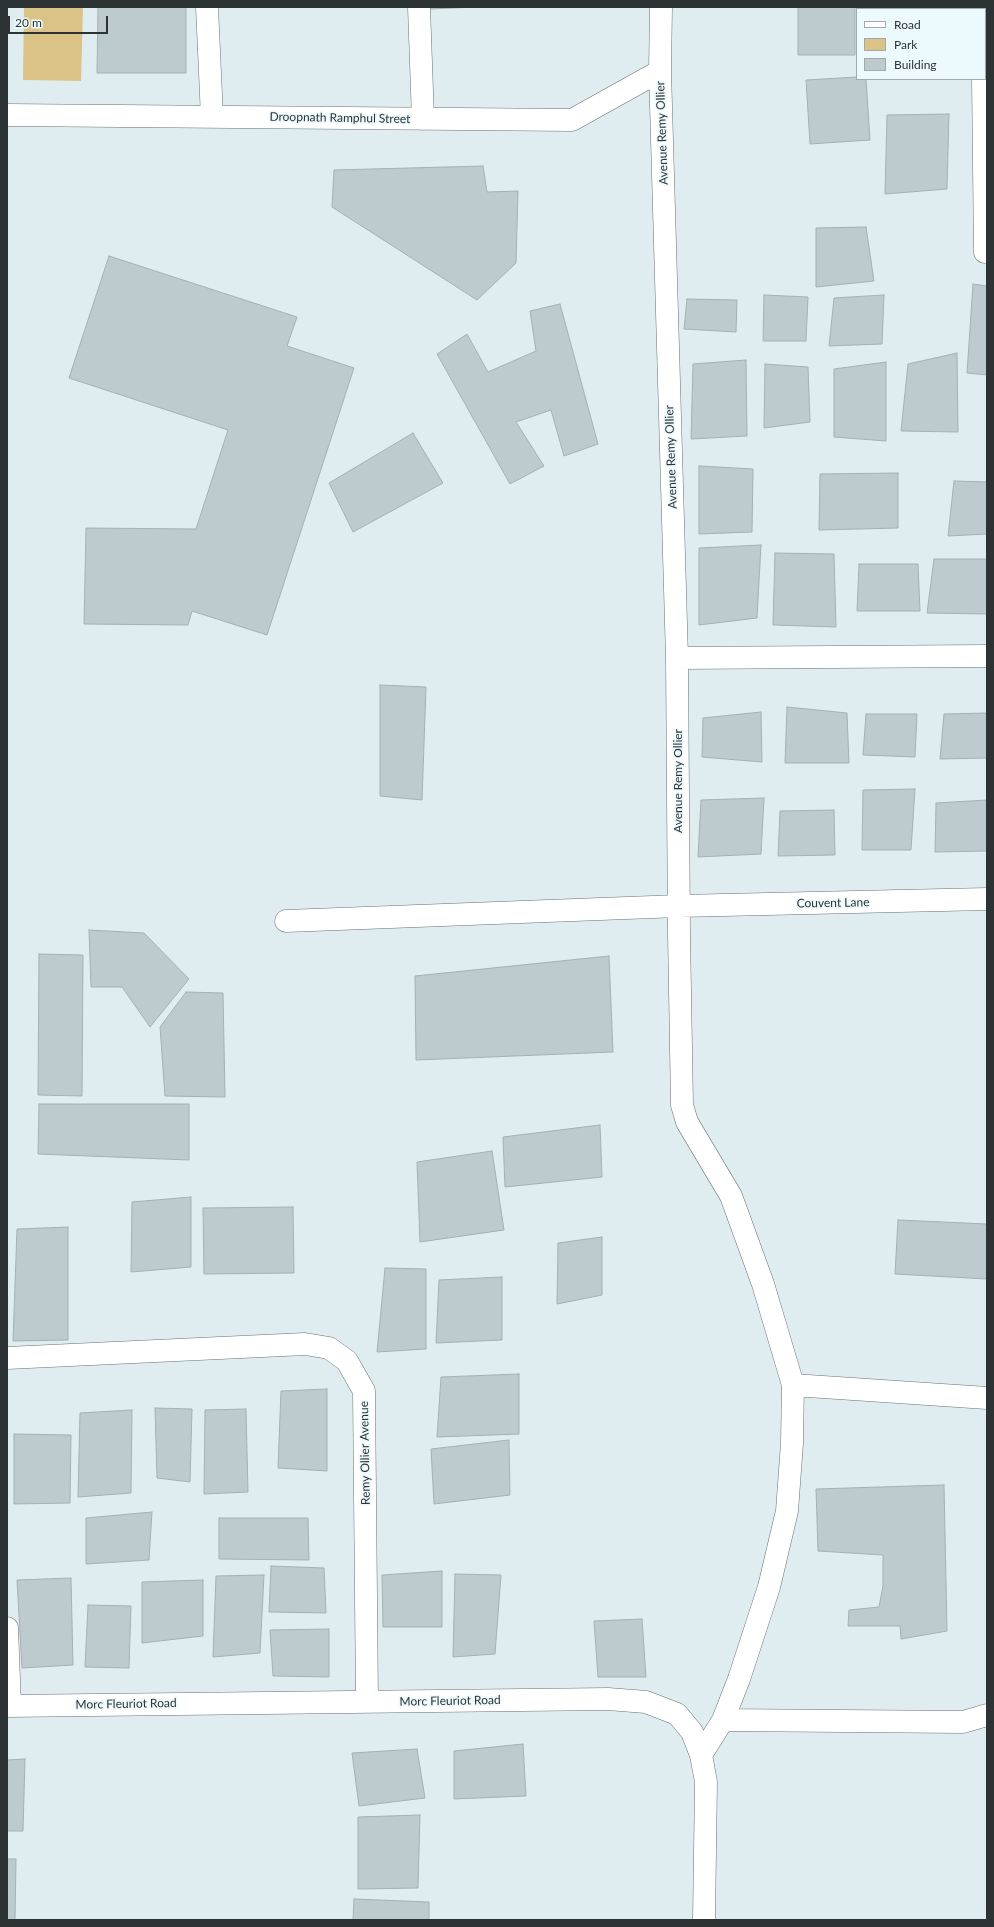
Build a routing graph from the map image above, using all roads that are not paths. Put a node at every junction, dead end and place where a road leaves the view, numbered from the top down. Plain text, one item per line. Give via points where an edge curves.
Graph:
1 (207, 7) edge
2 (419, 7) edge
3 (661, 7) edge
4 (660, 71) junction
5 (983, 80) edge
6 (7, 114) edge
7 (212, 116) junction
8 (423, 119) junction
9 (985, 252) dead end
10 (987, 656) edge
11 (678, 658) junction
12 (987, 899) edge
13 (679, 906) junction
14 (286, 921) dead end
15 (7, 1358) edge
16 (793, 1385) junction
17 (987, 1398) edge
18 (7, 1628) edge
19 (367, 1702) junction
20 (8, 1706) edge
21 (987, 1715) edge
22 (723, 1720) junction
23 (701, 1755) junction
24 (704, 1920) edge

1 - 7 street
2 - 8 street
3 - 4 street, Avenue Remy Ollier
4 - 8 street, Droopnath Ramphul Street via 572,120
4 - 11 street, Avenue Remy Ollier
5 - 9 street
6 - 7 street, Droopnath Ramphul Street
7 - 8 street, Droopnath Ramphul Street
10 - 11 street
11 - 13 street, Avenue Remy Ollier
12 - 13 street, Couvent Lane
13 - 14 street, Couvent Lane
13 - 16 street, Avenue Remy Ollier via 682,1105 687,1122 731,1196 763,1284
15 - 19 street, Remy Ollier Avenue via 305,1344 329,1348 347,1361 364,1391
16 - 17 street
16 - 22 street, Avenue Remy Ollier via 787,1511 769,1587
18 - 20 street
19 - 20 street, Morc Fleuriot Road
19 - 23 street, Morc Fleuriot Road via 608,1699 646,1702 677,1714 692,1732
21 - 22 street via 963,1722
22 - 23 street, Avenue Remy Ollier
23 - 24 street, Morc Fleuriot Road via 706,1782

